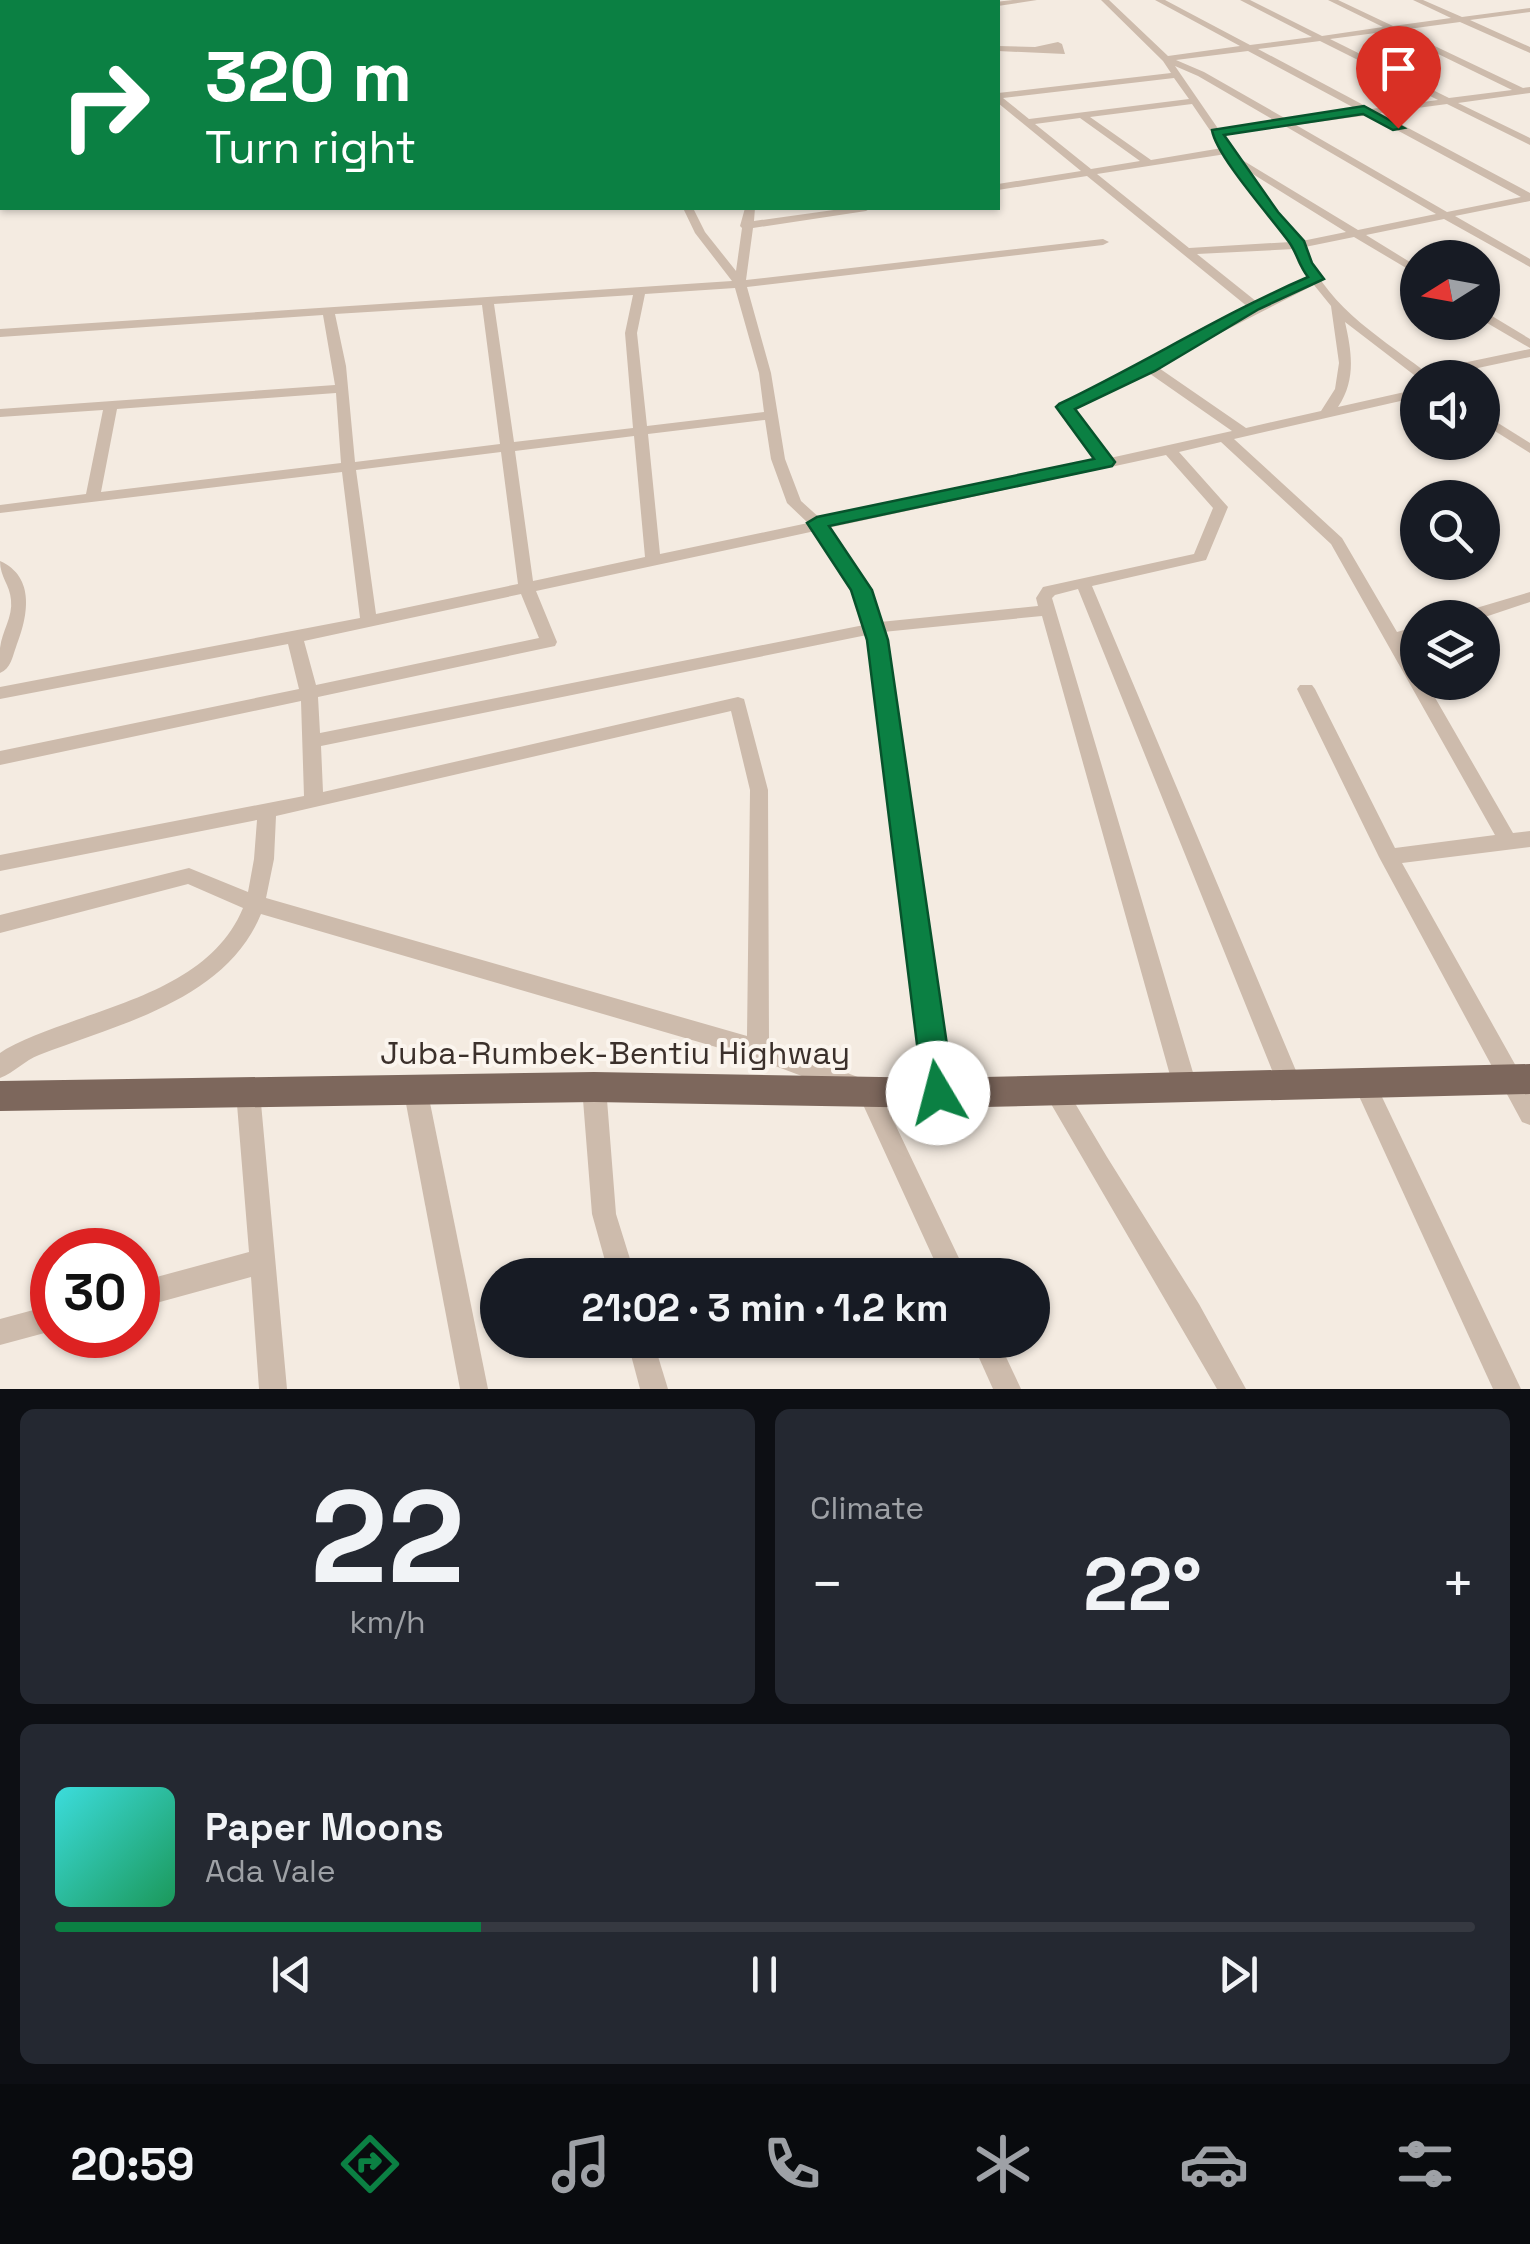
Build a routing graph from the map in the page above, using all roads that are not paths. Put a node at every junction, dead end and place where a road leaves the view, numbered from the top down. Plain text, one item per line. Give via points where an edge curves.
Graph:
1 (1033, 0) edge
2 (1105, 0) edge
3 (1159, 0) edge
4 (1244, 0) edge
5 (1332, 0) edge
6 (1416, 0) edge
7 (1494, 0) edge
8 (1000, 4) edge
9 (1527, 12) edge
10 (1465, 21) junction
11 (1396, 29) junction
12 (1321, 38) junction
13 (1244, 48) junction
14 (1000, 49) edge
15 (1035, 50) dead end
16 (1530, 50) edge
17 (1166, 59) junction
18 (1174, 76) junction
19 (1528, 92) edge
20 (1000, 97) edge
21 (1000, 99) edge
22 (1446, 100) junction
23 (1195, 101) junction
24 (1364, 110) junction
25 (1080, 114) junction
26 (1026, 122) junction
27 (1285, 122) junction
28 (1216, 133) junction
29 (1530, 142) edge
30 (1231, 150) junction
31 (1239, 161) junction
32 (1150, 164) junction
33 (1093, 173) junction
34 (1000, 188) edge
35 (1530, 198) edge
36 (689, 210) edge
37 (749, 210) edge
38 (853, 210) edge
39 (1443, 213) junction
40 (745, 226) junction
41 (1355, 232) junction
42 (1103, 242) dead end
43 (1299, 244) junction
44 (1189, 251) junction
45 (1400, 261) edge
46 (1530, 264) edge
47 (1316, 279) junction
48 (740, 284) junction
49 (640, 292) junction
50 (488, 302) junction
51 (1335, 304) junction
52 (1254, 306) junction
53 (328, 312) junction
54 (1500, 325) edge
55 (0, 333) edge
56 (1530, 344) edge
57 (1530, 353) edge
58 (1401, 360) edge
59 (1496, 360) edge
60 (1149, 367) junction
61 (341, 389) junction
62 (1400, 396) edge
63 (111, 405) junction
64 (0, 412) edge
65 (1326, 414) junction
66 (772, 415) junction
67 (1500, 429) edge
68 (639, 430) junction
69 (1242, 432) junction
70 (1224, 437) junction
71 (506, 446) junction
72 (1530, 449) edge
73 (1169, 450) junction
74 (1106, 462) junction
75 (348, 466) junction
76 (93, 497) junction
77 (0, 509) edge
78 (817, 523) junction
79 (654, 558) junction
80 (0, 566) edge
81 (1083, 584) junction
82 (526, 586) junction
83 (1530, 597) edge
84 (1500, 606) edge
85 (1048, 610) junction
86 (369, 620) junction
87 (874, 628) junction
88 (295, 636) junction
89 (1400, 636) edge
90 (1392, 638) junction
91 (0, 667) edge
92 (1306, 690) dead end
93 (0, 693) edge
94 (309, 694) junction
95 (312, 741) junction
96 (0, 758) edge
97 (314, 801) junction
98 (266, 810) junction
99 (1530, 839) edge
100 (1508, 841) junction
101 (1389, 857) junction
102 (0, 862) edge
103 (253, 903) junction
104 (0, 924) edge
105 (758, 1049) junction
106 (0, 1068) edge
107 (1521, 1079) edge
108 (1364, 1083) junction
109 (1290, 1085) junction
110 (1186, 1086) junction
111 (594, 1087) junction
112 (415, 1088) junction
113 (1055, 1090) junction
114 (868, 1091) junction
115 (248, 1092) junction
116 (938, 1093) junction
117 (0, 1096) edge
118 (1530, 1114) edge
119 (617, 1258) edge
120 (946, 1258) edge
121 (262, 1261) junction
122 (160, 1289) edge
123 (30, 1324) edge
124 (0, 1332) edge
125 (645, 1358) edge
126 (992, 1358) edge
127 (273, 1389) edge
128 (474, 1389) edge
129 (654, 1389) edge
130 (1007, 1389) edge
131 (1232, 1389) edge
132 (1507, 1389) edge

1 - 8 street
2 - 17 street
3 - 13 street
4 - 12 street
5 - 11 street
6 - 10 street
7 - 9 street
9 - 10 street
10 - 11 street
10 - 16 street
11 - 12 street
11 - 19 street
12 - 13 street
12 - 22 street
13 - 17 street
13 - 24 street
14 - 15 street
17 - 18 street
17 - 27 street
18 - 20 street
18 - 23 street
19 - 22 street
21 - 26 street
22 - 24 street
22 - 29 street
23 - 25 street
23 - 28 street
24 - 27 street
24 - 35 street
25 - 26 street
25 - 32 street
26 - 33 street
27 - 28 street
27 - 39 street
28 - 30 street
30 - 31 street
30 - 32 street
31 - 41 street
31 - 43 street
32 - 33 street
33 - 34 street
33 - 44 street
35 - 39 street
36 - 48 street
37 - 40 street
38 - 40 street
39 - 41 street
39 - 46 street
40 - 48 street
41 - 43 street
41 - 45 street
42 - 48 street
43 - 44 street
43 - 47 street
44 - 52 street
47 - 51 street
47 - 52 street
48 - 49 street
48 - 66 street
49 - 50 street
49 - 68 street via 631,333
50 - 53 street
50 - 71 street
51 - 58 street
51 - 65 street via 1348,359
52 - 60 street
53 - 55 street
53 - 61 street
54 - 56 street
57 - 59 street
60 - 69 street
60 - 74 street via 1065,407
61 - 63 street
61 - 75 street
62 - 65 street
63 - 64 street
63 - 76 street
65 - 69 street
66 - 68 street
66 - 78 street via 794,503
67 - 72 street
68 - 71 street
68 - 79 street
69 - 70 street
70 - 73 street
70 - 90 street via 1337,541
71 - 75 street
71 - 82 street
73 - 74 street
73 - 81 street via 1221,506 1200,557
74 - 78 street
75 - 76 street
75 - 86 street
76 - 77 street
78 - 79 street
78 - 87 street via 862,590
79 - 82 street
80 - 91 street via 16,581 21,598
81 - 85 street via 1049,591
81 - 109 street
82 - 86 street
82 - 94 street via 549,642
83 - 84 street
85 - 87 street
85 - 110 street
86 - 88 street
87 - 95 street
87 - 116 street
88 - 93 street
88 - 94 street
89 - 90 street
90 - 100 street
92 - 101 street
94 - 95 street
94 - 96 street
95 - 97 street
97 - 98 street
97 - 105 street via 738,703 759,790
98 - 102 street
98 - 103 street via 268,843
99 - 100 street
100 - 101 street
101 - 107 street
103 - 104 street via 189,876
103 - 105 street
103 - 106 street via 240,936 192,978
105 - 114 street
107 - 108 main road, Juba-Rumbek-Bentiu Highway
107 - 118 street
108 - 109 main road, Juba-Rumbek-Bentiu Highway
108 - 132 street
109 - 110 main road, Juba-Rumbek-Bentiu Highway
110 - 113 main road, Juba-Rumbek-Bentiu Highway
111 - 112 main road, Juba-Rumbek-Bentiu Highway
111 - 114 main road, Juba-Rumbek-Bentiu Highway
111 - 119 street via 604,1214
112 - 115 main road, Juba-Rumbek-Bentiu Highway
112 - 128 street
113 - 116 main road, Juba-Rumbek-Bentiu Highway
113 - 131 street
114 - 116 main road, Juba-Rumbek-Bentiu Highway
114 - 120 street
115 - 117 main road, Juba-Rumbek-Bentiu Highway
115 - 121 street
121 - 122 street
121 - 127 street
123 - 124 street
125 - 129 street
126 - 130 street

